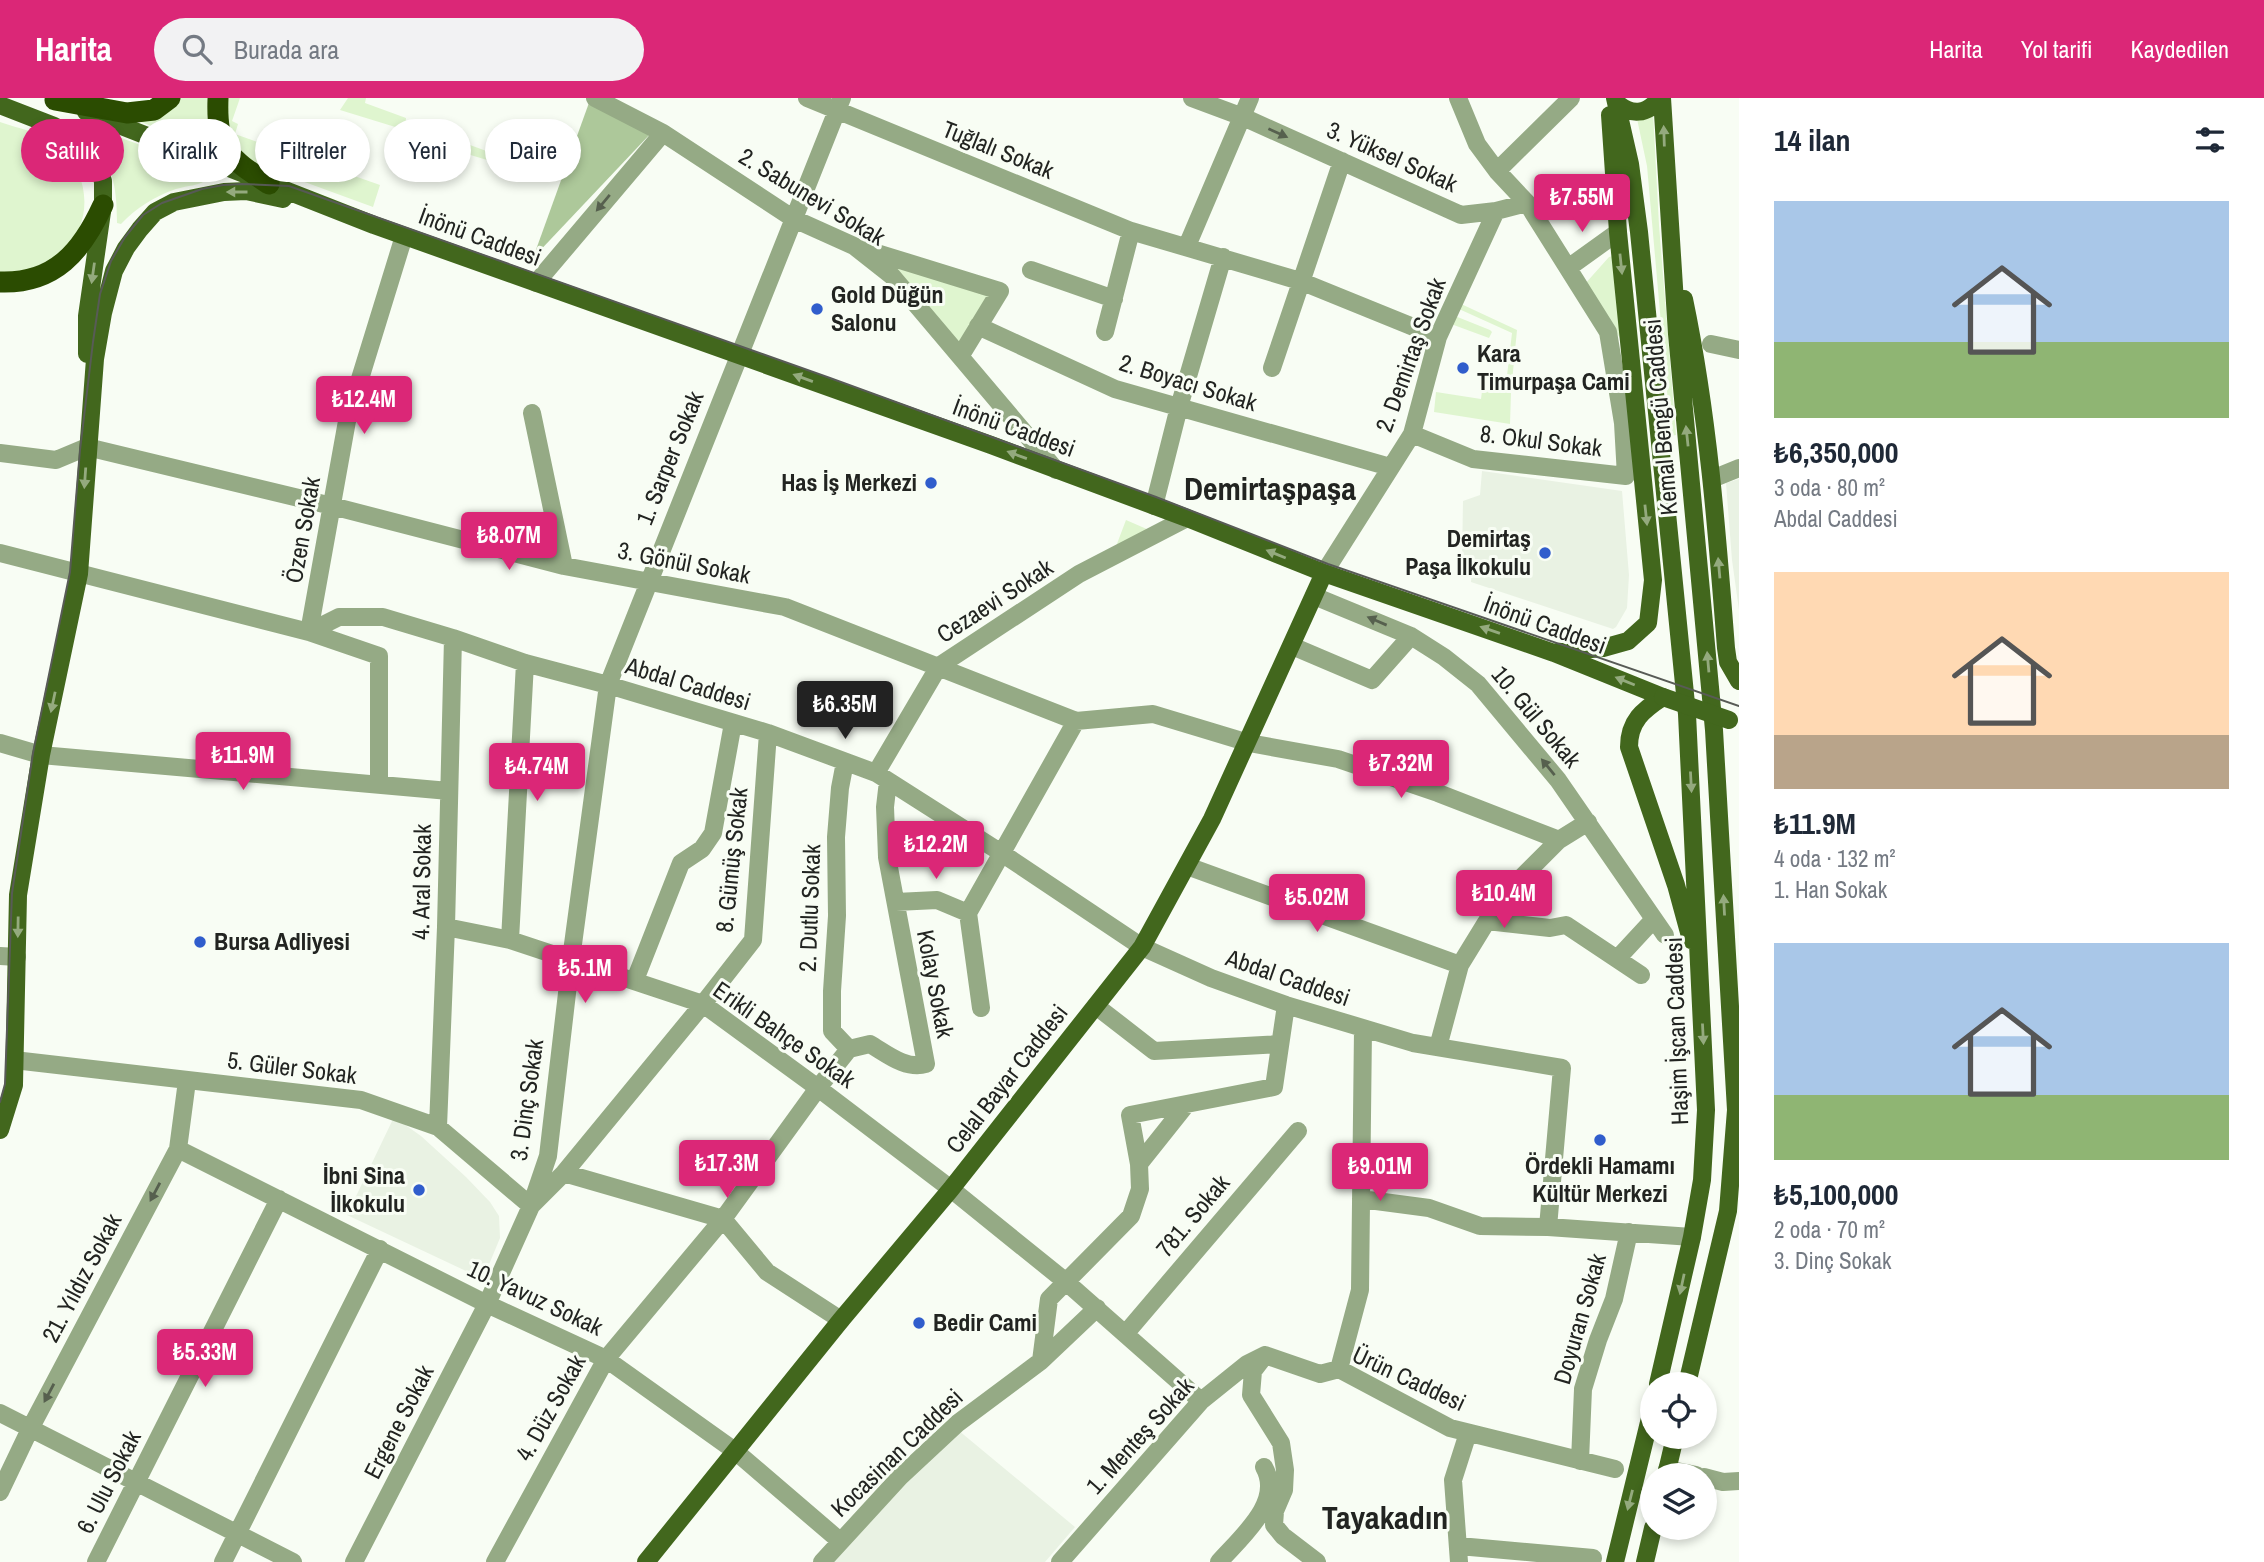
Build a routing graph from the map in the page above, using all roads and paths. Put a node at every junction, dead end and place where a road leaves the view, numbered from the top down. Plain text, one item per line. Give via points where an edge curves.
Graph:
1 (170, 98) edge
2 (218, 98) edge
3 (595, 98) edge
4 (807, 98) edge
5 (1192, 98) edge
6 (1250, 98) edge
7 (1458, 98) edge
8 (1571, 98) edge
9 (1661, 98) edge
10 (53, 99) edge
11 (1613, 99) edge
12 (840, 104) edge
13 (2, 106) edge
14 (1243, 117) junction
15 (663, 133) junction
16 (1342, 161) junction
17 (1497, 171) junction
18 (269, 184) junction
19 (1527, 202) junction
20 (103, 205) junction
21 (1496, 211) junction
22 (794, 219) junction
23 (374, 225) junction
24 (1669, 227) junction
25 (1131, 232) junction
26 (1618, 232) junction
27 (404, 236) junction
28 (854, 246) junction
29 (1187, 246) junction
30 (1223, 257) junction
31 (1568, 268) junction
32 (1031, 270) dead end
33 (1300, 281) junction
34 (0, 282) edge
35 (536, 283) junction
36 (1114, 299) junction
37 (978, 326) junction
38 (1105, 332) dead end
39 (1438, 337) junction
40 (1711, 344) dead end
41 (1739, 350) edge
42 (738, 355) junction
43 (961, 355) junction
44 (1272, 368) dead end
45 (1179, 407) junction
46 (90, 410) junction
47 (532, 413) dead end
48 (1412, 434) junction
49 (87, 447) junction
50 (0, 453) edge
51 (1390, 467) junction
52 (1739, 468) edge
53 (1056, 470) junction
54 (1712, 479) junction
55 (332, 506) junction
56 (1154, 506) junction
57 (1187, 518) junction
58 (0, 553) edge
59 (564, 566) junction
60 (1324, 573) junction
61 (79, 574) junction
62 (648, 580) junction
63 (1314, 596) junction
64 (309, 632) junction
65 (1411, 636) junction
66 (453, 638) junction
67 (1292, 646) junction
68 (1554, 653) junction
69 (525, 663) junction
70 (939, 666) junction
71 (1739, 681) edge
72 (608, 685) junction
73 (1663, 697) junction
74 (1687, 714) joint
75 (1076, 721) junction
76 (733, 723) junction
77 (1727, 725) edge
78 (768, 733) junction
79 (0, 743) edge
80 (1248, 743) junction
81 (41, 755) junction
82 (845, 762) junction
83 (882, 777) junction
84 (379, 784) junction
85 (449, 791) junction
86 (1588, 822) junction
87 (1559, 840) junction
88 (1000, 852) junction
89 (1187, 866) junction
90 (895, 902) junction
91 (968, 913) junction
92 (1654, 919) junction
93 (1487, 922) junction
94 (446, 927) junction
95 (1665, 935) dead end
96 (1732, 937) edge
97 (510, 940) junction
98 (1142, 947) junction
99 (8, 957) edge
100 (570, 959) junction
101 (1618, 959) junction
102 (1460, 965) junction
103 (1641, 975) dead end
104 (635, 980) junction
105 (1734, 981) edge
106 (1701, 995) junction
107 (703, 1004) junction
108 (1286, 1005) junction
109 (1096, 1006) junction
110 (981, 1008) dead end
111 (1363, 1029) junction
112 (1280, 1044) junction
113 (1438, 1047) junction
114 (849, 1049) junction
115 (15, 1060) junction
116 (187, 1081) junction
117 (7, 1084) edge
118 (818, 1087) junction
119 (1186, 1105) junction
120 (1737, 1111) edge
121 (438, 1127) junction
122 (0, 1130) edge
123 (1298, 1131) dead end
124 (178, 1149) junction
125 (1139, 1164) junction
126 (564, 1173) junction
127 (951, 1189) junction
128 (279, 1199) junction
129 (1361, 1199) junction
130 (531, 1206) junction
131 (723, 1219) junction
132 (1548, 1227) junction
133 (1629, 1232) junction
134 (1692, 1237) junction
135 (380, 1249) junction
136 (1065, 1281) junction
137 (487, 1304) junction
138 (1097, 1308) junction
139 (841, 1320) junction
140 (1126, 1334) junction
141 (1265, 1355) junction
142 (606, 1359) junction
143 (1041, 1361) junction
144 (1339, 1369) junction
145 (1661, 1372) edge
146 (1690, 1372) edge
147 (1201, 1401) junction
148 (0, 1413) edge
149 (30, 1429) junction
150 (1468, 1433) junction
151 (1643, 1449) edge
152 (735, 1451) junction
153 (1580, 1461) junction
154 (1264, 1467) dead end
155 (1615, 1469) dead end
156 (1717, 1480) edge
157 (1739, 1481) edge
158 (136, 1484) junction
159 (0, 1492) edge
160 (237, 1534) junction
161 (1650, 1540) edge
162 (840, 1541) junction
163 (1459, 1554) edge
164 (1593, 1558) dead end
165 (96, 1562) edge
166 (223, 1562) edge
167 (293, 1562) edge
168 (354, 1562) edge
169 (495, 1562) edge
170 (646, 1562) edge
171 (822, 1562) edge
172 (1060, 1562) edge
173 (1219, 1562) edge
174 (1317, 1562) edge
175 (1615, 1562) edge
176 (1644, 1562) edge

1 - 10 highway via 154,110 127,113
2 - 18 highway via 222,144 234,161
3 - 15 street, 2. Sabunevi Sokak
4 - 12 street, Tuğlalı Sokak
5 - 14 street, 3. Yüksel Sokak
6 - 14 street
7 - 17 street via 1477,144
8 - 17 street
9 - 11 main road via 1637,112
24 -> 9 main road, Kemal Bengü Caddesi
10 - 18 main road, İnönü Caddesi
11 - 26 main road
11 - 74 main road, Kemal Bengü Caddesi via 1630,164 1639,232
12 - 22 street, 1. Sarper Sokak
12 - 25 street, Tuğlalı Sokak
13 - 20 main road via 75,137 93,157 103,181
14 -> 16 street, 3. Yüksel Sokak
14 - 29 street
15 - 22 street, 2. Sabunevi Sokak
15 -> 35 street
16 - 21 street, 3. Yüksel Sokak via 1461,215
16 - 33 street
17 - 19 street
18 - 23 main road, İnönü Caddesi
19 - 21 street
19 - 31 street
20 - 34 highway via 91,232 58,268 17,283
20 -> 46 main road via 87,316
21 - 39 street, 2. Demirtaş Sokak
22 - 28 street, 2. Sabunevi Sokak
22 - 42 street, 1. Sarper Sokak
23 - 27 main road, İnönü Caddesi
23 -> 46 main road via 246,191 198,196 155,212 114,271 103,313
24 - 54 main road via 1696,356
77 -> 24 main road, Kemal Bengü Caddesi
25 - 29 street, Tuğlalı Sokak
25 - 36 street
26 - 31 street
26 -> 68 main road via 1653,580 1648,624 1628,641
27 - 35 main road, İnönü Caddesi
27 - 55 street, Özen Sokak via 347,421
28 - 37 street via 1000,291
28 - 43 street, 2. Sabunevi Sokak via 892,276
29 - 30 street, Tuğlalı Sokak
30 - 33 street, Tuğlalı Sokak
30 - 45 street
31 - 48 street, 8. Okul Sokak via 1608,332 1616,366 1626,475 1473,459
32 - 36 street
33 - 39 street, Tuğlalı Sokak
33 - 44 street
35 - 42 main road, İnönü Caddesi
36 - 38 street
37 - 43 street
37 - 45 street, 2. Boyacı Sokak via 1115,389
39 - 48 street, 2. Demirtaş Sokak
40 - 41 street
53 -> 42 main road, İnönü Caddesi
42 - 62 street, 1. Sarper Sokak
43 - 53 street, 2. Sabunevi Sokak
45 - 51 street, 2. Boyacı Sokak
45 - 56 street
46 - 49 main road
47 - 59 street
48 - 51 street, 2. Demirtaş Sokak
49 - 50 street via 56,460
49 - 55 street, 3. Gönül Sokak
49 -> 61 main road
51 - 60 street, 2. Demirtaş Sokak
52 - 54 street
53 - 56 main road, İnönü Caddesi
71 -> 54 main road via 1726,648
55 - 59 street, 3. Gönül Sokak
55 - 64 street, Özen Sokak
56 - 57 main road, İnönü Caddesi
60 -> 57 main road, İnönü Caddesi
57 - 70 street, Cezaevi Sokak via 1079,574
58 - 61 street
59 - 62 street, 3. Gönül Sokak
60 - 63 main road, Celal Bayar Caddesi
68 -> 60 main road, İnönü Caddesi
61 - 64 street
61 -> 81 main road
62 - 70 street, 3. Gönül Sokak via 785,607
62 - 72 street, 1. Sarper Sokak
65 -> 63 street, 10. Gül Sokak
63 - 67 main road, Celal Bayar Caddesi
64 - 66 street, Abdal Caddesi via 339,617 383,617
64 - 84 street via 379,656
65 - 67 street via 1372,680
86 -> 65 street, 10. Gül Sokak via 1478,684
66 - 69 street, Abdal Caddesi
66 - 85 street, 4. Aral Sokak
67 - 80 main road, Celal Bayar Caddesi
73 -> 68 main road, İnönü Caddesi
69 - 72 street, Abdal Caddesi
69 - 97 street
70 - 75 street, 3. Gönül Sokak
70 - 83 street, Cezaevi Sokak
72 - 76 street, Abdal Caddesi
72 - 100 street, 3. Dinç Sokak
73 - 77 main road, İnönü Caddesi, bridge
73 - 106 main road via 1640,712 1632,725 1629,747 1676,885
74 -> 106 main road, Haşim İşcan Caddesi
75 - 80 street via 1153,714
75 - 88 street
76 - 78 street, Abdal Caddesi
76 - 104 street via 713,833 702,849 681,863
96 -> 77 main road
78 - 82 street, Abdal Caddesi
78 - 107 street, 8. Gümüş Sokak via 753,940
79 - 81 street
80 - 87 street via 1338,759
80 - 89 main road, Celal Bayar Caddesi
81 - 84 street
81 -> 99 main road
82 - 83 street, Abdal Caddesi
82 - 114 street, 2. Dutlu Sokak via 836,836 832,1031
83 - 88 street, Abdal Caddesi
83 - 90 street, Kolay Sokak
84 - 85 street
85 - 94 street, 4. Aral Sokak
86 - 87 street
86 - 92 street, 10. Gül Sokak
87 - 93 street via 1507,892
88 - 91 street
88 - 98 street, Abdal Caddesi
89 - 98 main road, Celal Bayar Caddesi
89 - 102 street
90 - 91 street via 937,900
90 - 114 street, Kolay Sokak via 926,1064 916,1067 870,1044
91 - 110 street
92 - 95 street, 10. Gül Sokak
92 - 101 street
93 - 101 street via 1550,929 1566,925
93 - 102 street
94 - 97 street, Erikli Bahçe Sokak
94 - 121 street, 4. Aral Sokak
96 - 105 main road
97 - 100 street, Erikli Bahçe Sokak
98 - 108 street, Abdal Caddesi
98 - 109 main road, Celal Bayar Caddesi
99 - 115 main road
100 - 104 street, Erikli Bahçe Sokak
100 - 130 street, 3. Dinç Sokak via 548,1156
101 - 103 street
102 - 113 street
104 - 107 street, Erikli Bahçe Sokak
105 - 120 main road
106 -> 134 main road, Haşim İşcan Caddesi via 1706,1110 1702,1180
107 - 118 street, Erikli Bahçe Sokak
107 - 126 street, 8. Gümüş Sokak
108 - 111 street, Abdal Caddesi
108 - 112 street
109 - 112 street via 1154,1051
109 - 127 main road, Celal Bayar Caddesi
111 - 113 street, Abdal Caddesi
111 - 129 street
112 - 119 street via 1274,1087
113 - 132 street, Abdal Caddesi via 1562,1068
114 - 118 street
115 - 116 street, 5. Güler Sokak
115 - 117 main road
116 - 121 street, 5. Güler Sokak via 361,1100
116 - 124 street, 21. Yıldız Sokak
117 - 122 main road
118 - 127 street, Erikli Bahçe Sokak
118 - 131 street, 4. Düz Sokak
119 - 125 street
119 - 125 street via 1130,1115
120 - 146 main road via 1728,1211
121 - 130 street, 5. Güler Sokak
123 - 140 street, 781. Sokak
124 - 128 street, 10. Yavuz Sokak
124 -> 149 street, 21. Yıldız Sokak
125 - 136 street via 1140,1189 1131,1216
126 - 130 street, 8. Gümüş Sokak
126 - 131 street
127 - 136 street, Erikli Bahçe Sokak
127 - 139 main road, Celal Bayar Caddesi
128 - 135 street, 10. Yavuz Sokak
128 - 158 street, 6. Ulu Sokak
129 - 132 street via 1429,1208 1480,1226
129 - 144 street via 1360,1290
130 - 137 street, 3. Dinç Sokak
131 - 139 street via 767,1272
131 - 142 street, 4. Düz Sokak
132 - 133 street
133 - 134 street
133 - 153 street, Doyuran Sokak via 1614,1299 1583,1389
134 -> 145 main road, Haşim İşcan Caddesi
135 - 137 street, 10. Yavuz Sokak
135 - 160 street
136 - 138 street, Erikli Bahçe Sokak
136 - 143 street via 1049,1299
137 - 142 street, 10. Yavuz Sokak
137 - 168 street, Ergene Sokak
138 - 140 street, Erikli Bahçe Sokak
138 - 143 street
139 - 152 main road, Celal Bayar Caddesi
140 - 147 street, Erikli Bahçe Sokak
141 - 144 street, Ürün Caddesi via 1320,1374
141 - 147 street, 1. Menteş Sokak
141 - 174 street via 1252,1371 1251,1395 1281,1443 1284,1490 1274,1525
142 - 152 street, 10. Yavuz Sokak
142 - 169 street, 4. Düz Sokak
143 - 162 street, Kocasinan Caddesi via 958,1423
144 - 150 street, Ürün Caddesi via 1450,1428
147 - 172 street, 1. Menteş Sokak
148 - 149 street
149 - 158 street
149 - 159 street, 21. Yıldız Sokak
150 - 153 street, Ürün Caddesi
150 - 163 street via 1453,1480
151 -> 175 main road
152 - 162 street, 10. Yavuz Sokak
152 - 170 main road, Celal Bayar Caddesi
153 - 155 street, Ürün Caddesi
154 - 173 street via 1270,1478 1270,1497
156 - 157 street
158 - 160 street
158 - 165 street, 6. Ulu Sokak
160 - 166 street
160 - 167 street
161 - 176 main road
162 - 171 street, Kocasinan Caddesi
163 - 164 street

